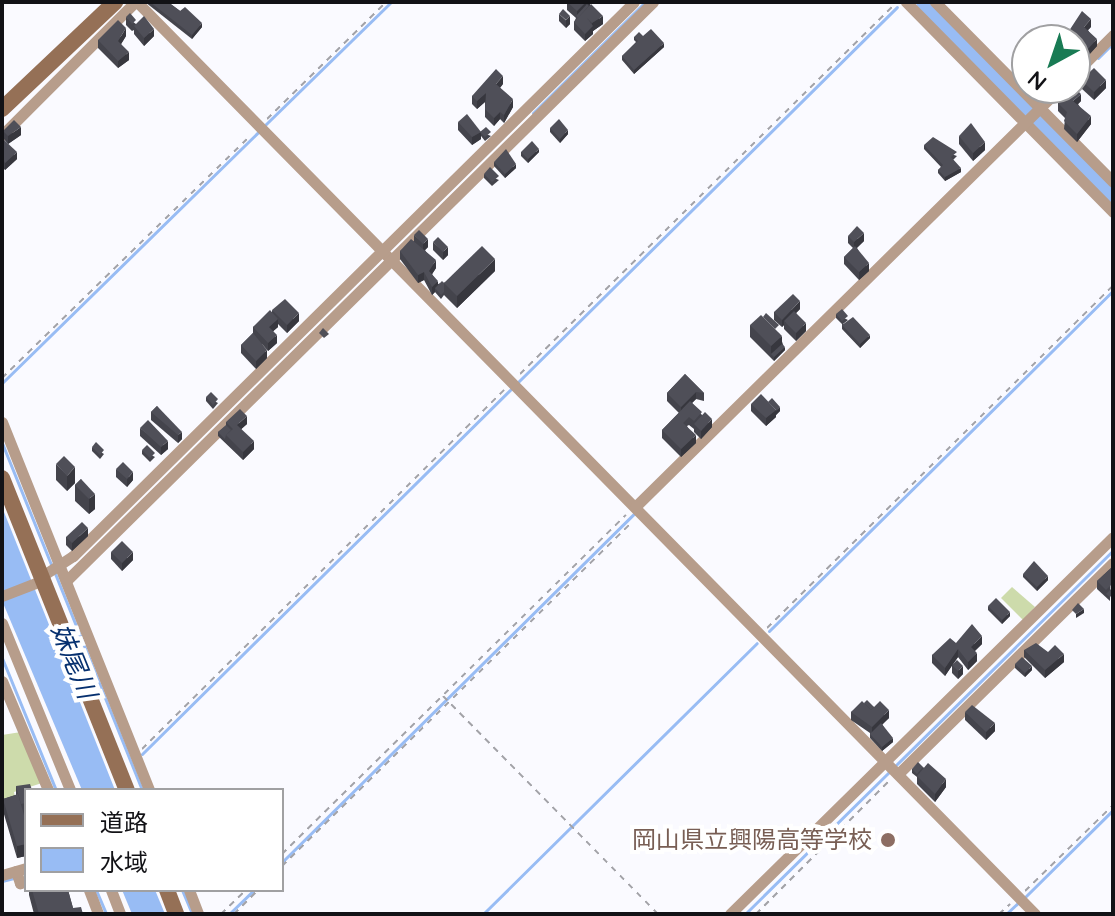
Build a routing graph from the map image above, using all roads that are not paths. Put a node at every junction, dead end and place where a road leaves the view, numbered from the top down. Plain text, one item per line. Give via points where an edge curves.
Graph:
1 (115, 2) edge
2 (136, 2) edge
3 (634, 2) edge
4 (653, 2) edge
5 (906, 2) edge
6 (935, 2) edge
7 (1113, 35) edge
8 (1091, 57) edge
9 (1045, 104) edge
10 (2, 109) edge
11 (1037, 113) junction
12 (2, 135) edge
13 (1113, 182) edge
14 (1113, 212) edge
15 (386, 257) junction
16 (2, 422) edge
17 (2, 478) edge
18 (638, 510) junction
19 (1113, 537) edge
20 (1113, 563) edge
21 (54, 575) junction
22 (2, 596) edge
23 (2, 623) edge
24 (2, 681) edge
25 (892, 770) junction
26 (47, 788) edge
27 (69, 788) edge
28 (126, 788) edge
29 (148, 788) edge
30 (2, 875) edge
31 (21, 875) edge
32 (90, 892) edge
33 (112, 892) edge
34 (168, 892) edge
35 (190, 892) edge
36 (98, 914) edge
37 (120, 914) edge
38 (176, 914) edge
39 (198, 914) edge
40 (730, 914) edge
41 (1035, 914) edge

1 - 10 main road
2 - 12 street
2 - 15 street
3 - 15 street
4 - 15 street
5 - 11 street
6 - 11 street
7 - 8 street
9 - 11 street
11 - 13 street
11 - 14 street
11 - 18 street
15 - 18 street
15 - 21 street
16 - 21 street
17 - 21 main road
18 - 25 street
19 - 25 street
20 - 25 street
21 - 22 street
21 - 28 main road
21 - 29 street
23 - 27 street
24 - 26 street
25 - 40 street
25 - 41 street via 1016,901
30 - 31 street
32 - 36 street
33 - 37 street
34 - 38 main road
35 - 39 street

